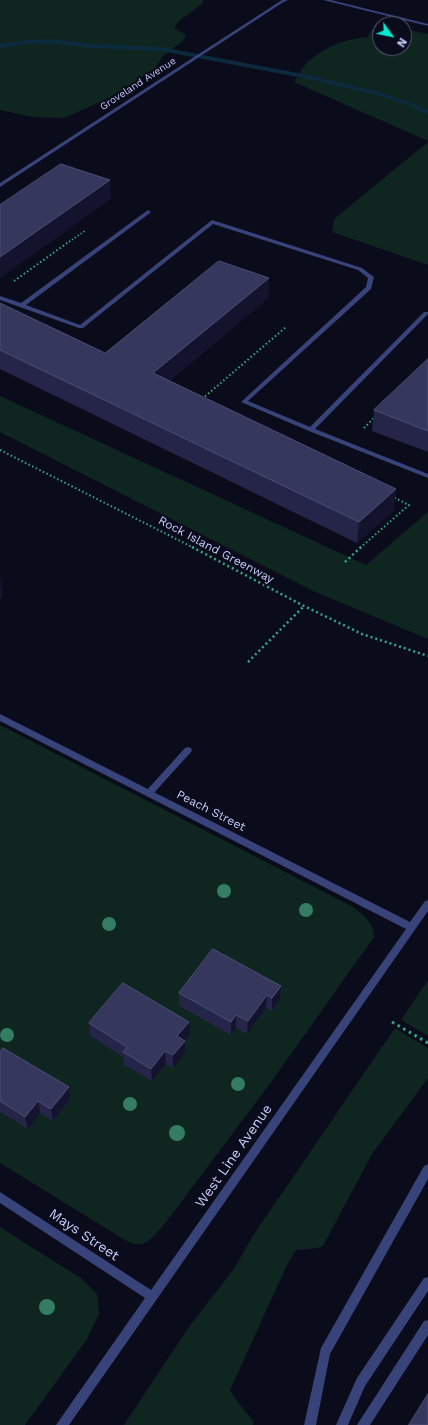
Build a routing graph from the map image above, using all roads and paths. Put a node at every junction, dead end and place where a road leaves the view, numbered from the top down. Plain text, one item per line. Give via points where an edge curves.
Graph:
1 (286, 0) edge
2 (325, 0) edge
3 (428, 25) edge
4 (0, 185) edge
5 (148, 212) dead end
6 (91, 226) dead end
7 (14, 281) dead end
8 (0, 298) edge
9 (22, 305) junction
10 (426, 313) dead end
11 (286, 327) dead end
12 (198, 402) edge
13 (380, 413) edge
14 (364, 428) dead end
15 (311, 430) junction
16 (0, 450) edge
17 (428, 476) edge
18 (389, 495) edge
19 (345, 562) dead end
20 (304, 606) junction
21 (428, 656) edge
22 (248, 662) dead end
23 (0, 717) edge
24 (188, 750) dead end
25 (149, 793) junction
26 (428, 904) edge
27 (411, 928) junction
28 (392, 1022) dead end
29 (428, 1043) edge
30 (428, 1169) edge
31 (0, 1197) edge
32 (428, 1282) edge
33 (152, 1297) junction
34 (428, 1325) edge
35 (62, 1425) edge
36 (310, 1425) edge
37 (342, 1425) edge
38 (363, 1425) edge

1 - 4 street, Groveland Avenue via 188,61
2 - 3 street
5 - 9 street
6 - 7 path
8 - 9 street
9 - 15 street via 81,327 212,222 360,269 371,277 369,288 244,402
10 - 15 street
11 - 12 path
13 - 14 path
15 - 17 street
16 - 20 path, Rock Island Greenway
18 - 19 path via 409,505
20 - 21 path, Rock Island Greenway via 362,634
20 - 22 path
23 - 25 street, Peach Street
24 - 25 street
25 - 27 street, Peach Street
26 - 27 street, West Line Avenue
27 - 33 street, West Line Avenue
28 - 29 path
30 - 36 street via 325,1352
31 - 33 street, Mays Street
32 - 37 street via 361,1382
33 - 35 street, West Line Avenue
34 - 38 street

